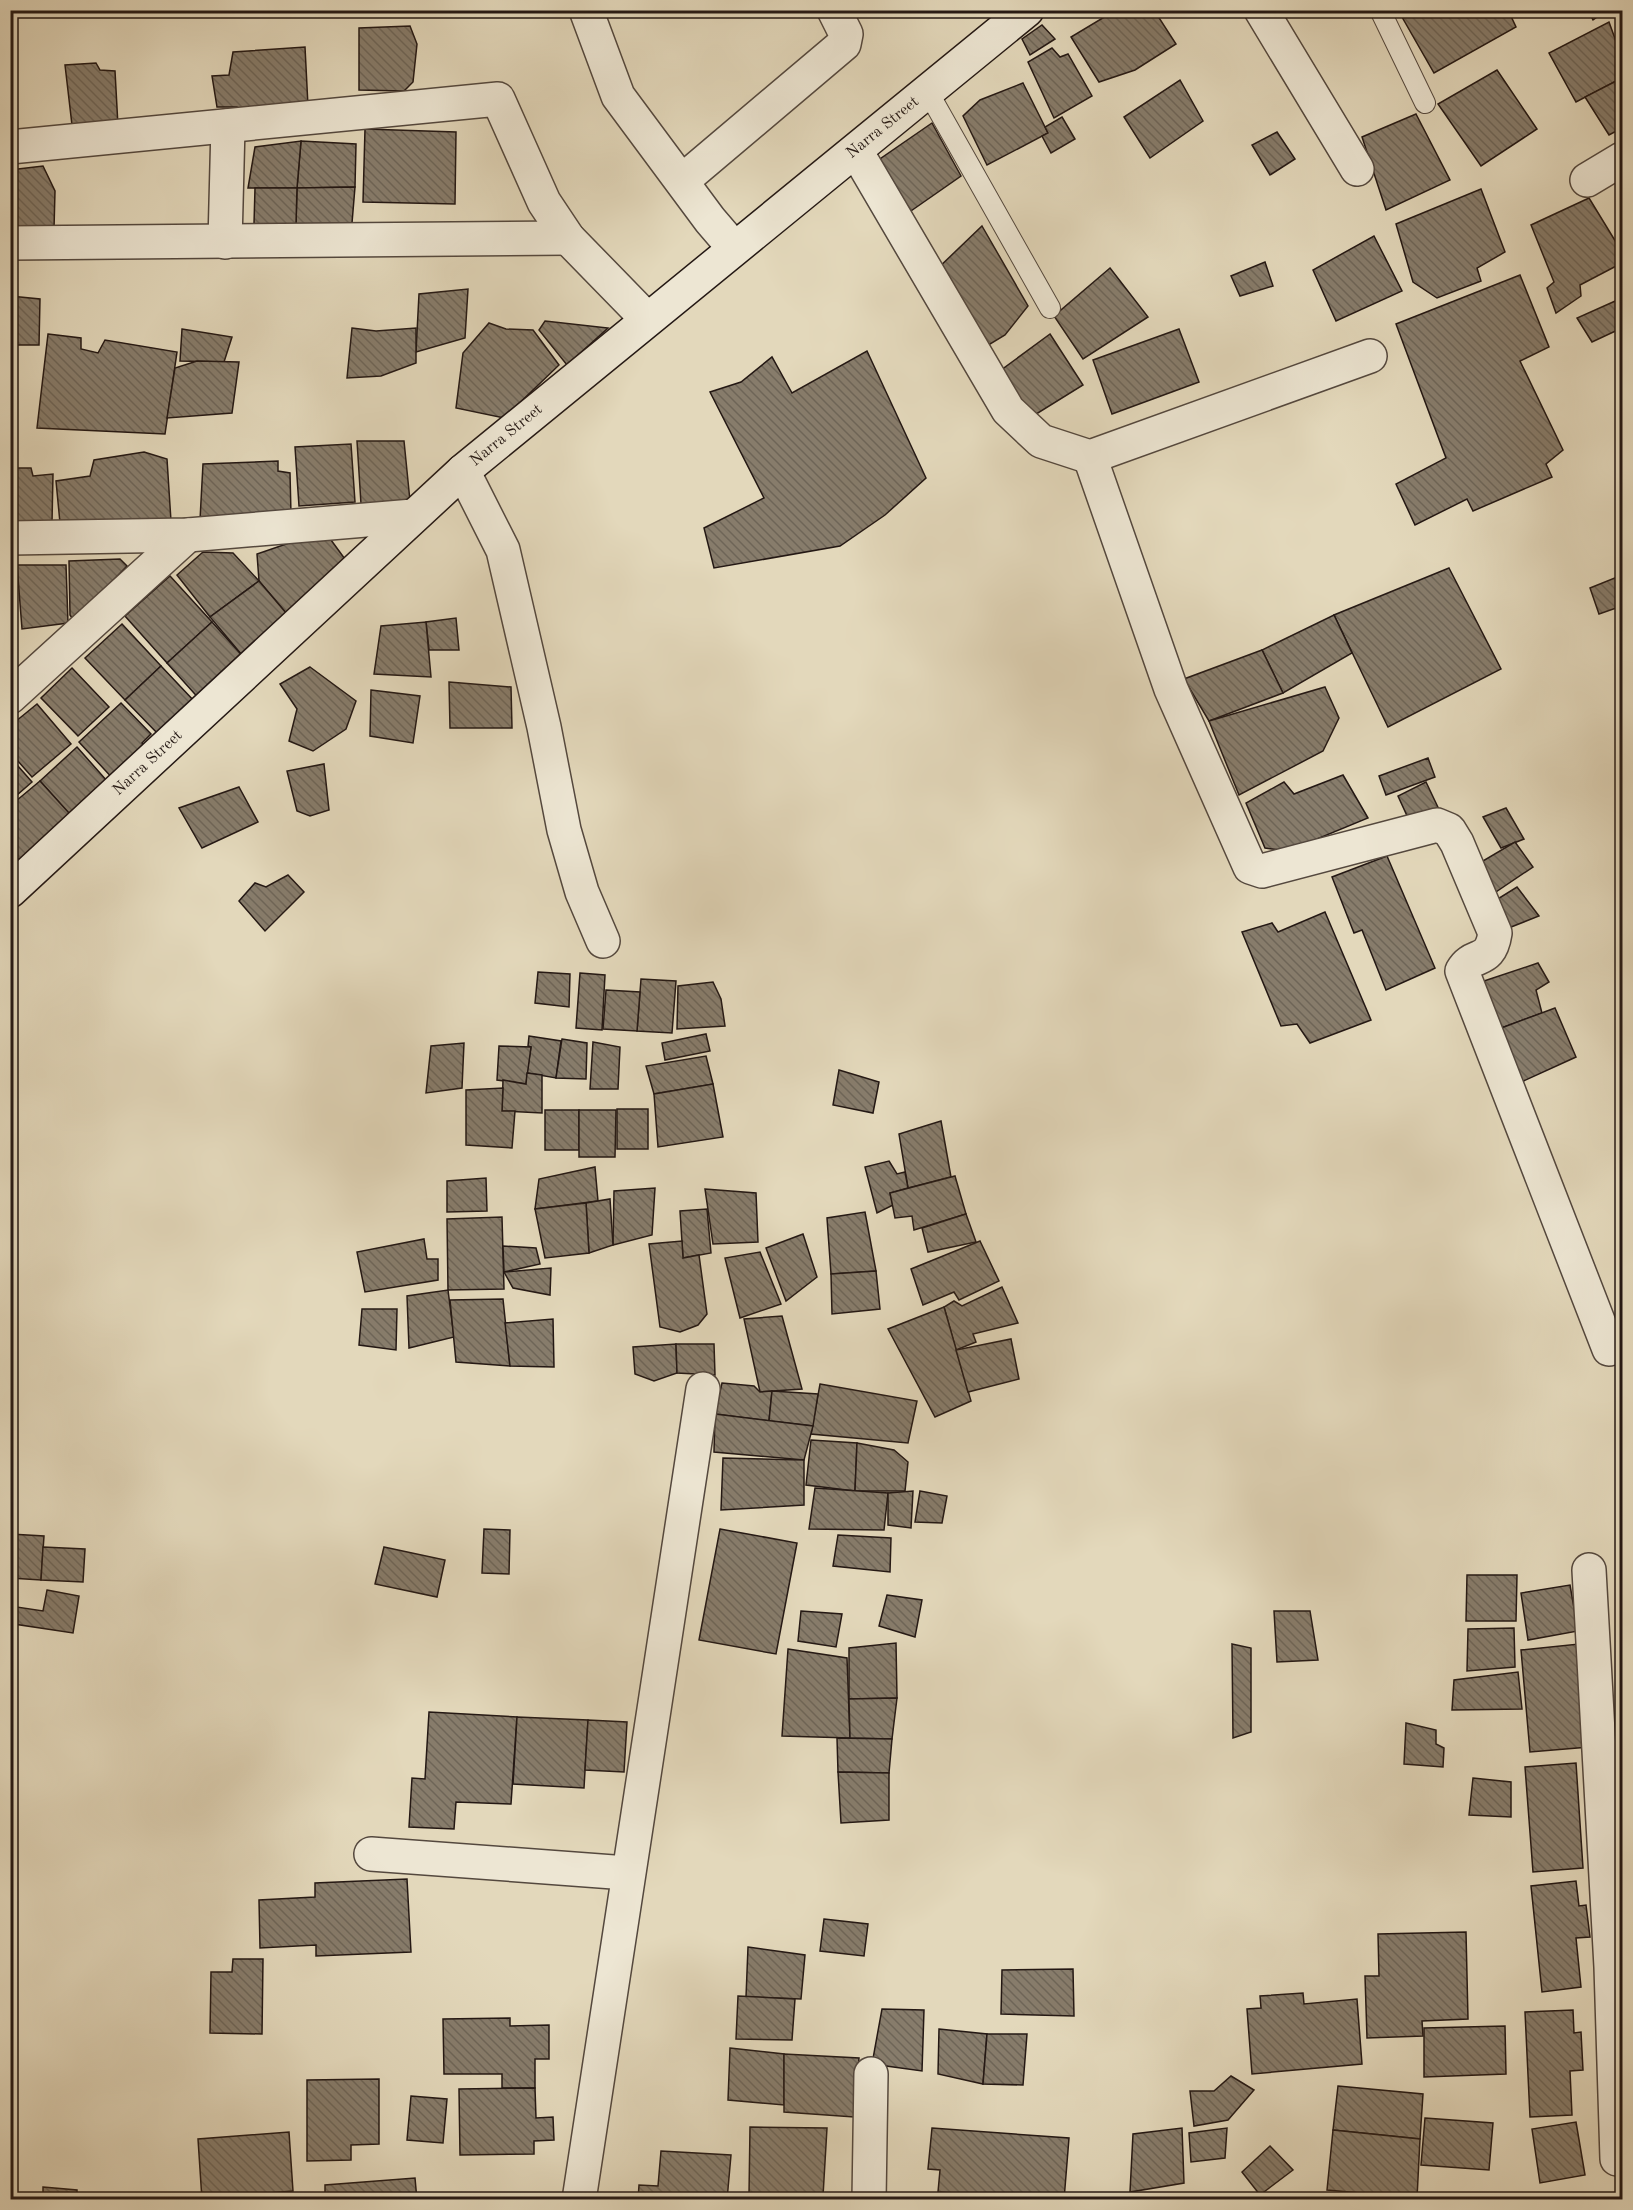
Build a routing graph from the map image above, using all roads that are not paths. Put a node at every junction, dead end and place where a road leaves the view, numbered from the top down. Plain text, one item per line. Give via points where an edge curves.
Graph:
1 (834, 10) edge
2 (1027, 10) edge
3 (1261, 10) edge
4 (1380, 10) edge
5 (586, 11) edge
6 (928, 92) junction
7 (1425, 103) dead end
8 (228, 126) junction
9 (10, 147) edge
10 (856, 151) junction
11 (1623, 159) edge
12 (1357, 169) dead end
13 (682, 180) junction
14 (1587, 180) dead end
15 (568, 238) junction
16 (10, 243) edge
17 (225, 243) junction
18 (735, 248) junction
19 (1050, 308) dead end
20 (647, 319) junction
21 (1370, 356) dead end
22 (1090, 457) junction
23 (463, 471) junction
24 (413, 516) junction
25 (188, 535) junction
26 (10, 538) edge
27 (10, 697) edge
28 (10, 891) edge
29 (603, 941) dead end
30 (1609, 1349) dead end
31 (703, 1389) dead end
32 (1588, 1570) dead end
33 (371, 1854) dead end
34 (627, 1873) junction
35 (1617, 1966) edge
36 (871, 2074) dead end
37 (1618, 2111) edge
38 (1617, 2159) dead end
39 (579, 2199) edge
40 (869, 2199) edge

1 - 13 street via 846,34 843,44
2 - 6 street, Narra Street
3 - 12 street
4 - 7 lane
5 - 13 street via 618,96
6 - 10 street, Narra Street
6 - 19 lane
8 - 9 street
8 - 15 street via 498,99 544,202
8 - 17 street
10 - 18 street, Narra Street
10 - 22 street via 1008,411 1041,441
11 - 14 street
13 - 18 street
15 - 17 street
15 - 20 street
16 - 17 street
18 - 20 street, Narra Street
20 - 23 street, Narra Street
21 - 22 street
22 - 30 street via 1171,689 1251,867 1262,871 1437,825 1449,830 1457,843 1495,933 1493,948 1466,964 1462,971
23 - 24 street, Narra Street
23 - 29 street via 503,550 564,830 582,892
24 - 25 street
24 - 28 street, Narra Street
25 - 26 street
25 - 27 street
31 - 34 street
32 - 35 street
33 - 34 street
34 - 39 street
35 - 37 street
36 - 40 street
37 - 38 street

